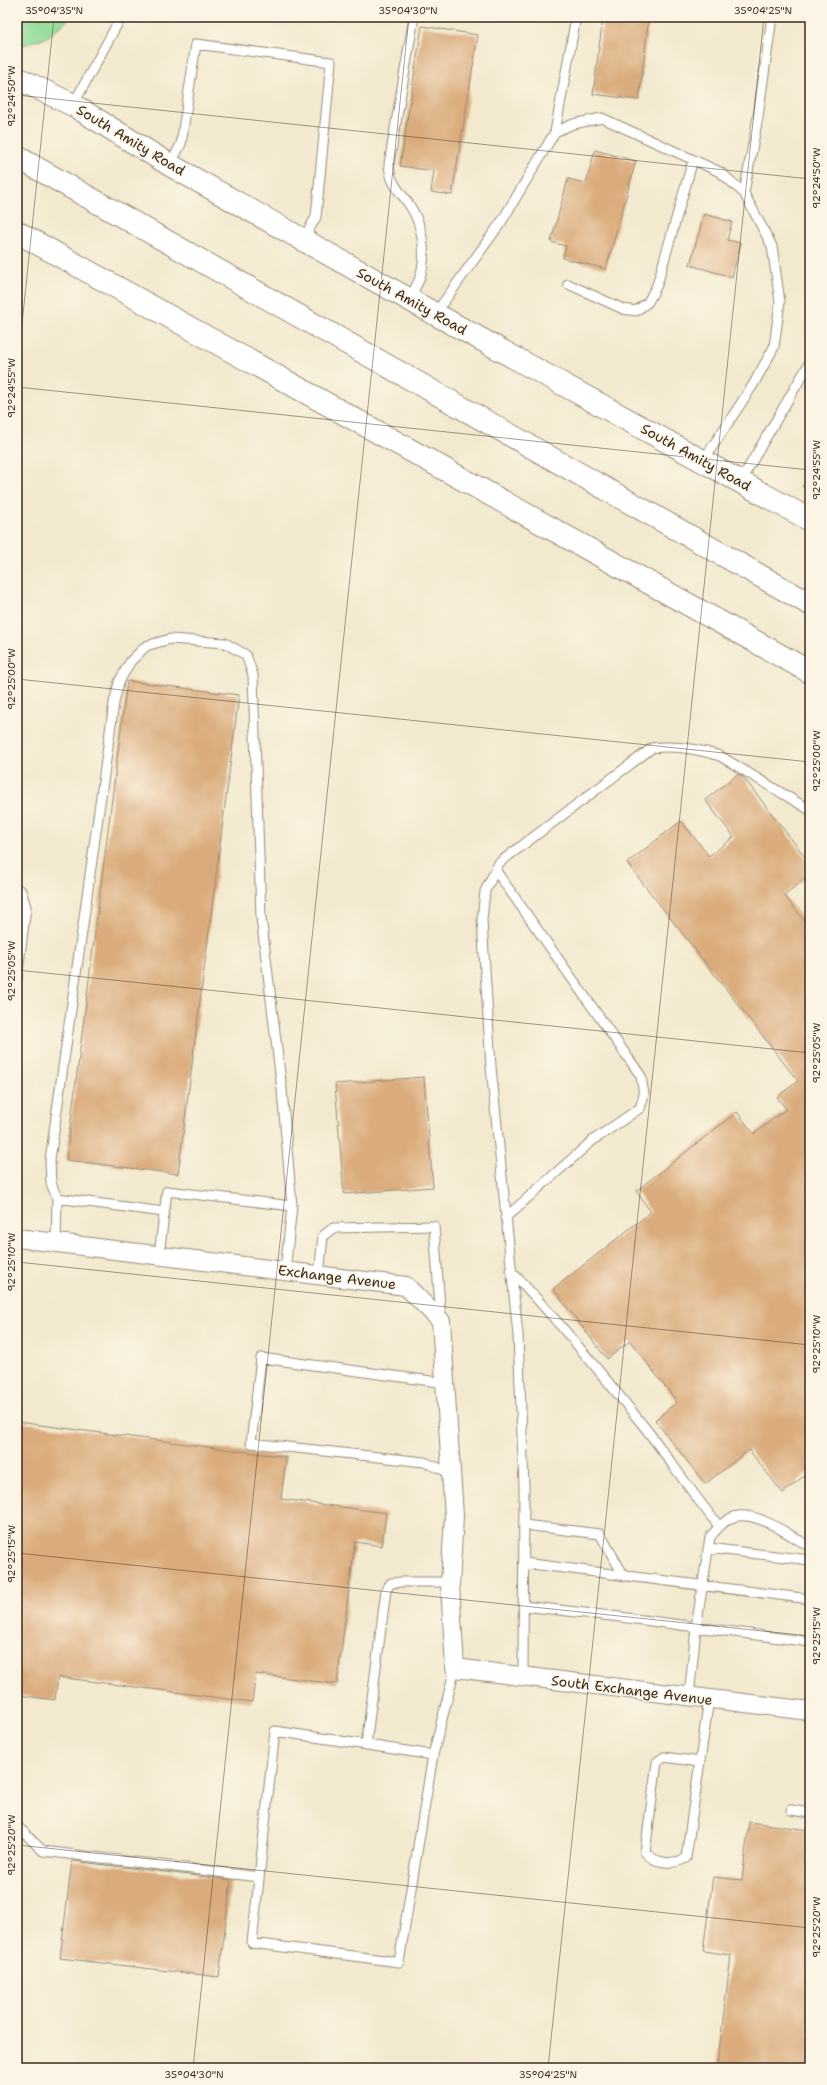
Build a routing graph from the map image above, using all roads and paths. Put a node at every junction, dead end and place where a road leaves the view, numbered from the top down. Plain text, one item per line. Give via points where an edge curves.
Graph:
1 (121, 17) edge
2 (414, 17) edge
3 (576, 17) edge
4 (772, 17) edge
5 (17, 78) edge
6 (73, 105) junction
7 (555, 132) junction
8 (17, 157) edge
9 (693, 160) junction
10 (170, 165) junction
11 (744, 193) junction
12 (17, 232) edge
13 (303, 240) junction
14 (568, 284) dead end
15 (409, 299) junction
16 (435, 314) junction
17 (810, 362) edge
18 (703, 461) junction
19 (740, 482) junction
20 (802, 486) dead end
21 (810, 490) edge
22 (810, 520) edge
23 (786, 591) junction
24 (810, 600) edge
25 (810, 604) edge
26 (810, 672) edge
27 (810, 810) edge
28 (496, 871) junction
29 (17, 888) edge
30 (17, 979) edge
31 (57, 1198) junction
32 (292, 1206) junction
33 (164, 1212) junction
34 (505, 1218) junction
35 (17, 1238) edge
36 (56, 1243) junction
37 (159, 1255) junction
38 (510, 1270) junction
39 (285, 1271) junction
40 (319, 1275) junction
41 (441, 1321) junction
42 (446, 1383) junction
43 (452, 1473) junction
44 (524, 1525) junction
45 (719, 1526) junction
46 (810, 1547) edge
47 (708, 1548) junction
48 (810, 1560) edge
49 (524, 1563) junction
50 (624, 1576) junction
51 (450, 1582) junction
52 (702, 1586) junction
53 (810, 1599) edge
54 (524, 1606) junction
55 (696, 1628) junction
56 (810, 1642) edge
57 (455, 1668) junction
58 (523, 1676) junction
59 (689, 1697) junction
60 (708, 1699) junction
61 (810, 1712) edge
62 (366, 1745) junction
63 (434, 1756) junction
64 (700, 1762) junction
65 (791, 1810) dead end
66 (810, 1813) edge
67 (17, 1826) edge
68 (259, 1877) junction

1 - 6 lane
2 - 15 lane via 389,164 390,176 411,208 422,236 420,277
3 - 7 lane
4 - 11 lane via 758,118
5 - 6 main road, South Amity Road
6 - 10 main road, South Amity Road
7 - 9 lane via 573,124 602,118
7 - 16 lane via 502,221
8 - 23 main road
9 - 11 lane via 720,172
9 - 14 lane via 657,285 648,302 636,311 623,309
10 - 13 main road, South Amity Road
10 - 13 lane via 181,144 196,44 331,62 316,217
11 - 18 lane via 772,246 780,302 774,347 753,385
12 - 26 main road
13 - 15 main road, South Amity Road
15 - 16 main road, South Amity Road
16 - 18 main road, South Amity Road
17 - 19 lane
18 - 19 main road, South Amity Road
19 - 22 main road, South Amity Road
20 - 21 path
23 - 24 main road
23 - 25 main road
27 - 28 lane via 720,756 704,751 666,746 652,748 499,863
28 - 34 lane via 485,891 482,920 491,1067
28 - 34 lane via 641,1076 644,1095 640,1108 592,1141
29 - 30 lane via 21,891 26,907
31 - 32 lane via 51,1183 50,1160 114,703 119,682 130,662 146,646 170,639 225,643 246,654 253,676 261,917 282,1090
31 - 33 lane
31 - 36 lane
32 - 33 lane via 167,1191
32 - 39 lane
33 - 37 lane
34 - 38 lane
35 - 36 street, Exchange Avenue
36 - 37 street, Exchange Avenue
37 - 39 street, Exchange Avenue
38 - 44 lane via 518,1335
38 - 45 lane via 551,1312
39 - 40 street, Exchange Avenue
40 - 41 street, Exchange Avenue via 406,1286
40 - 41 lane via 323,1236 333,1228 434,1226
41 - 42 street
42 - 43 street
42 - 43 lane via 260,1358 251,1443 424,1462
43 - 51 street via 454,1516
44 - 49 lane
44 - 50 lane via 600,1534
45 - 46 lane via 734,1517 758,1518
45 - 47 lane via 710,1537
47 - 48 lane
47 - 52 lane
49 - 50 lane
49 - 54 lane
50 - 52 lane
51 - 57 street
51 - 62 lane via 401,1582 391,1584 386,1590
52 - 53 lane
52 - 55 lane
54 - 55 lane
54 - 58 lane
55 - 56 lane
55 - 59 lane
57 - 58 street, South Exchange Avenue
57 - 63 lane
58 - 59 street, South Exchange Avenue
59 - 60 street, South Exchange Avenue
60 - 61 street, South Exchange Avenue
60 - 64 lane
62 - 63 lane
62 - 68 lane via 275,1731
63 - 68 lane via 399,1962 252,1943
64 - 64 lane via 686,1858 676,1864 651,1859 646,1852 658,1762 664,1757
65 - 66 lane
67 - 68 lane via 43,1851

